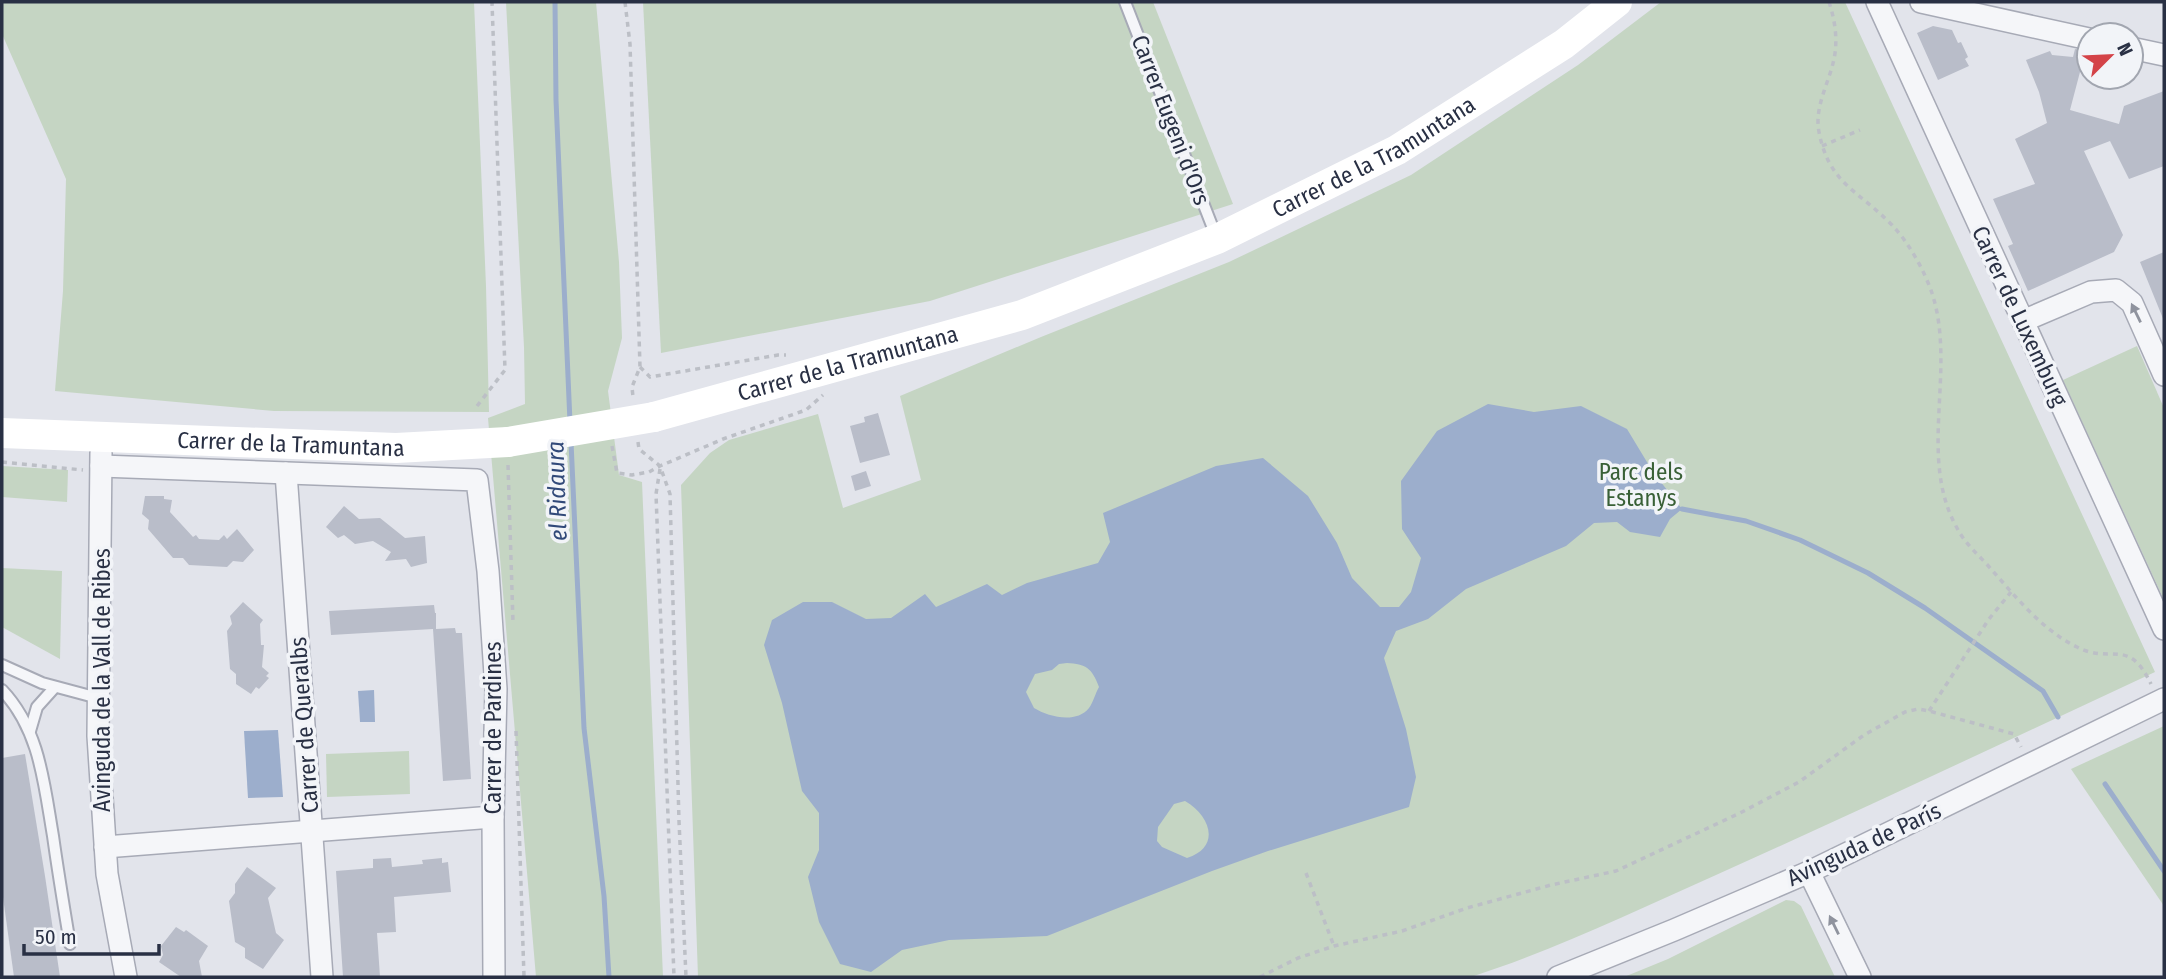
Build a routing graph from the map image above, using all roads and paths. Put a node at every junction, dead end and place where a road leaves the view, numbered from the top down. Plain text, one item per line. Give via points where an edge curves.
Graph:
1 (492, 2) edge
2 (625, 2) edge
3 (1125, 2) edge
4 (1617, 2) edge
5 (1829, 2) edge
6 (1877, 2) edge
7 (1921, 2) edge
8 (2075, 36) edge
9 (2145, 51) edge
10 (2164, 55) edge
11 (1860, 130) dead end
12 (1822, 146) junction
13 (1217, 239) junction
14 (2023, 321) junction
15 (640, 367) dead end
16 (2164, 375) edge
17 (477, 406) dead end
18 (2, 433) edge
19 (610, 438) dead end
20 (101, 460) junction
21 (2, 462) edge
22 (660, 466) junction
23 (286, 473) junction
24 (2011, 592) junction
25 (2164, 629) edge
26 (2, 665) edge
27 (2147, 676) dead end
28 (55, 687) junction
29 (2, 690) edge
30 (98, 698) junction
31 (2164, 699) edge
32 (1929, 711) junction
33 (30, 731) junction
34 (2017, 737) dead end
35 (493, 817) junction
36 (312, 831) junction
37 (105, 847) junction
38 (1809, 872) junction
39 (1306, 873) dead end
40 (70, 944) dead end
41 (1334, 946) junction
42 (126, 977) edge
43 (322, 977) edge
44 (494, 977) edge
45 (674, 977) edge
46 (686, 977) edge
47 (1260, 977) edge
48 (1558, 977) edge
49 (1860, 977) edge

1 - 17 path via 505,370
2 - 15 path
3 - 13 lane, Carrer Eugeni d'Ors
4 - 13 main road, Carrer de la Tramuntana via 1564,44 1397,150
5 - 12 path via 1834,57 1820,101
6 - 14 street, Carrer de Luxemburg
7 - 8 street
9 - 10 street
11 - 12 path
12 - 24 path via 1834,172 1894,227 1923,271 1942,344 1940,483 1958,531
13 - 20 main road, Carrer de la Tramuntana, bridge via 1022,315 654,417 508,442
16 -> 14 street via 2132,303 2116,290 2091,292
14 - 25 street, Carrer de Luxemburg
18 - 20 main road, Carrer de la Tramuntana
19 - 22 path via 617,473 632,475
20 - 21 path via 82,469
20 - 23 street
20 - 30 street, Avinguda de la Vall de Ribes
22 - 45 path via 656,494
22 - 46 path via 670,494
23 - 35 street, Carrer de Pardines via 477,480 496,689
23 - 36 street, Carrer de Queralbs
24 - 27 path via 2077,647 2128,655
24 - 32 path
26 - 28 lane
28 - 30 lane
28 - 33 lane via 37,707
29 - 33 lane
30 - 37 street, Avinguda de la Vall de Ribes
31 - 38 street, Avinguda de París
32 - 34 path
32 - 41 path via 1905,712 1799,782 1616,871
33 - 40 lane via 40,762
35 - 36 street
35 - 44 street, Carrer de Pardines
36 - 37 street
36 - 43 street, Carrer de Queralbs
37 - 42 street, Avinguda de la Vall de Ribes
38 - 48 street, Avinguda de París
49 -> 38 street
39 - 41 path
41 - 47 path

